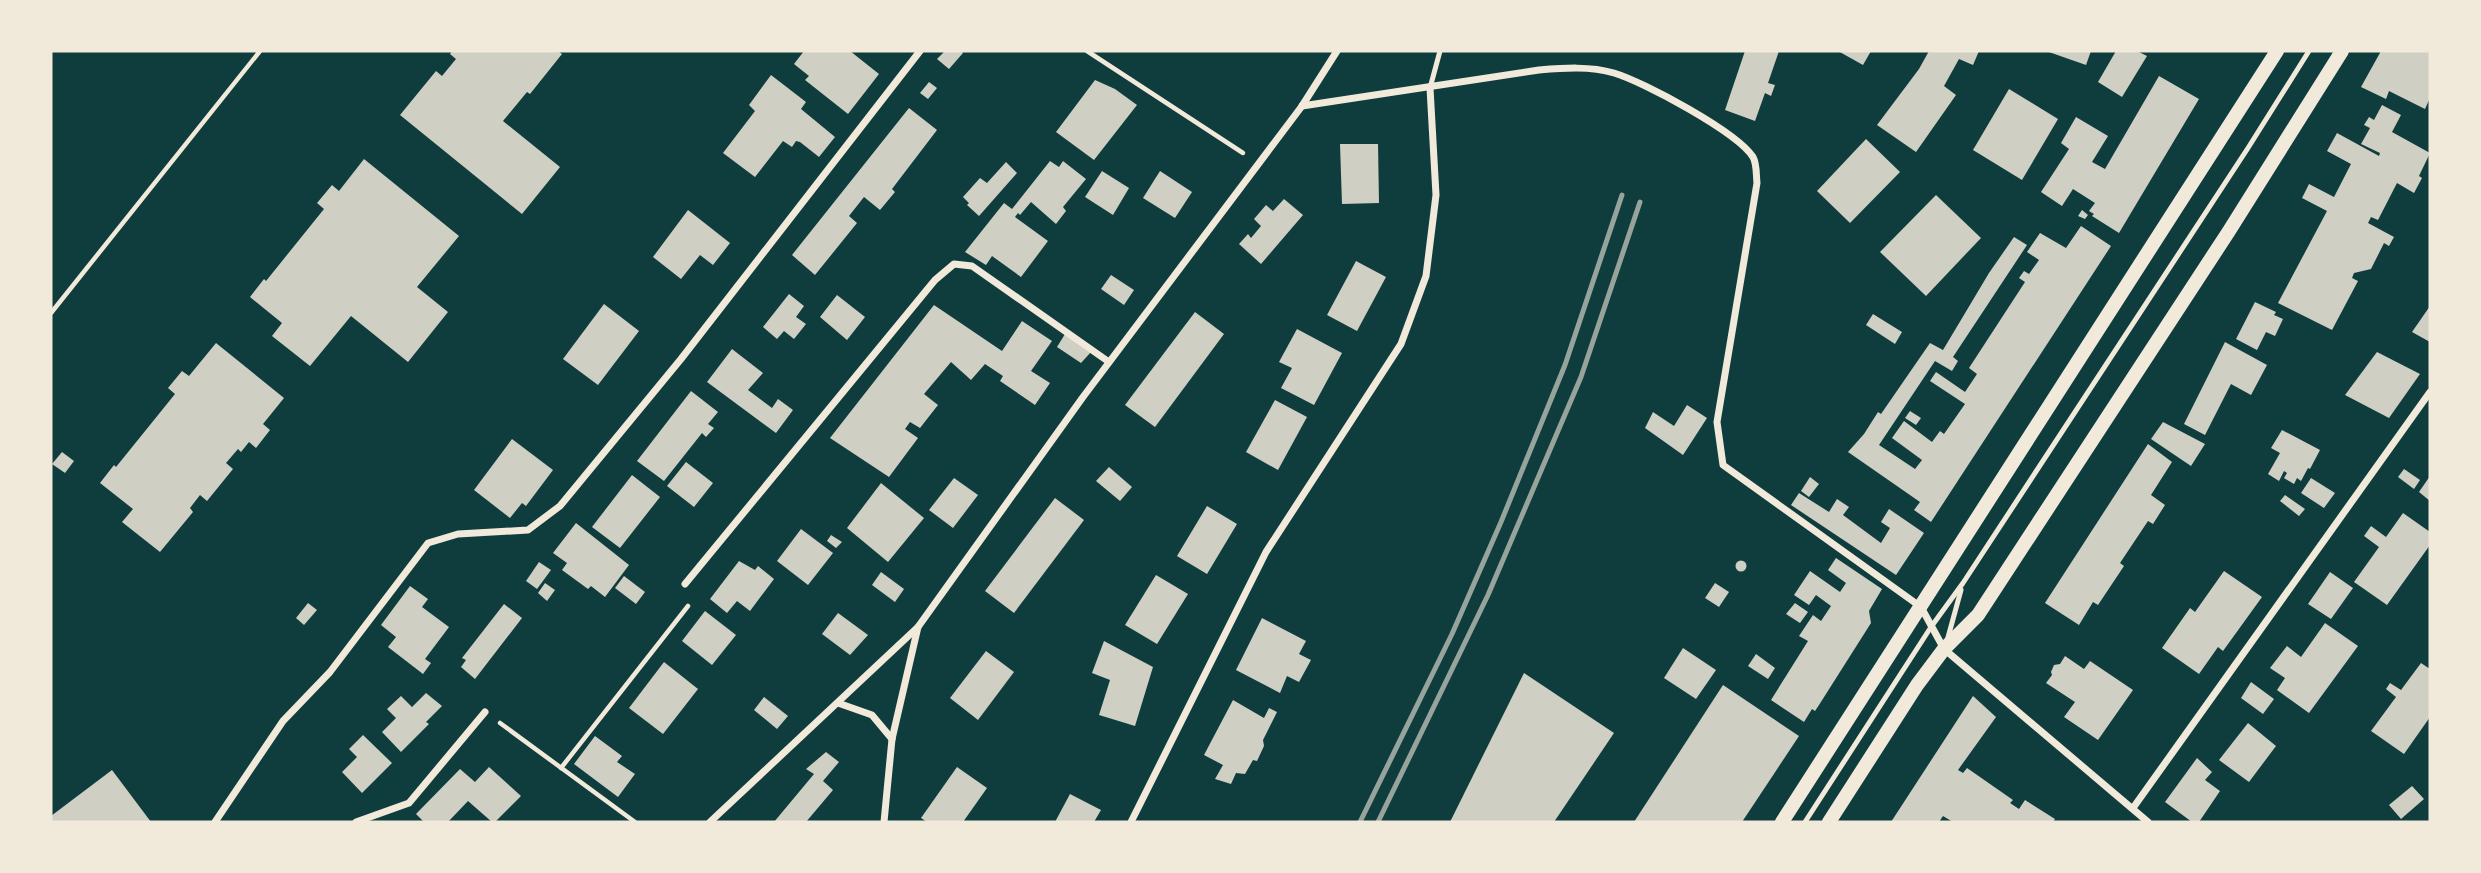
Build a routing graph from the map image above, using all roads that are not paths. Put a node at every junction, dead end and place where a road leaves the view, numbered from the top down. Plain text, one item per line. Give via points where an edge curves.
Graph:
1 (920, 51) edge
2 (1337, 51) edge
3 (1440, 51) edge
4 (2277, 51) edge
5 (2309, 51) edge
6 (2342, 51) edge
7 (1430, 88) junction
8 (1302, 106) junction
9 (1109, 362) junction
10 (2430, 393) edge
11 (1963, 583) junction
12 (685, 584) dead end
13 (1921, 607) junction
14 (918, 627) junction
15 (1931, 627) junction
16 (1944, 649) junction
17 (838, 703) junction
18 (485, 712) road end
19 (892, 739) junction
20 (2133, 808) junction
21 (215, 822) edge
22 (356, 822) edge
23 (710, 822) edge
24 (884, 822) edge
25 (1131, 822) edge
26 (1782, 822) edge
27 (1805, 822) edge
28 (1829, 822) edge
29 (2148, 822) edge

1 - 21 street via 681,359 560,506 528,530 458,534 428,543 330,672 283,721
2 - 8 street
3 - 7 lane
4 - 13 main road
5 - 11 lane
6 - 16 main road via 1978,615
7 - 8 street
7 - 13 street via 1551,69 1576,67 1615,73 1688,108 1742,144 1754,159 1757,183 1717,422 1723,465
7 - 25 street via 1436,195 1426,276 1401,344 1266,552
8 - 9 street
9 - 12 street via 972,266 954,264 935,280
9 - 14 street
10 - 20 street
11 - 15 lane
11 - 16 lane
13 - 15 street
13 - 26 main road
14 - 17 street
14 - 19 street
15 - 16 street
15 - 27 lane
16 - 20 street
16 - 28 main road
17 - 19 street via 872,715
17 - 23 street
18 - 22 street via 409,803
19 - 24 street
20 - 29 street

